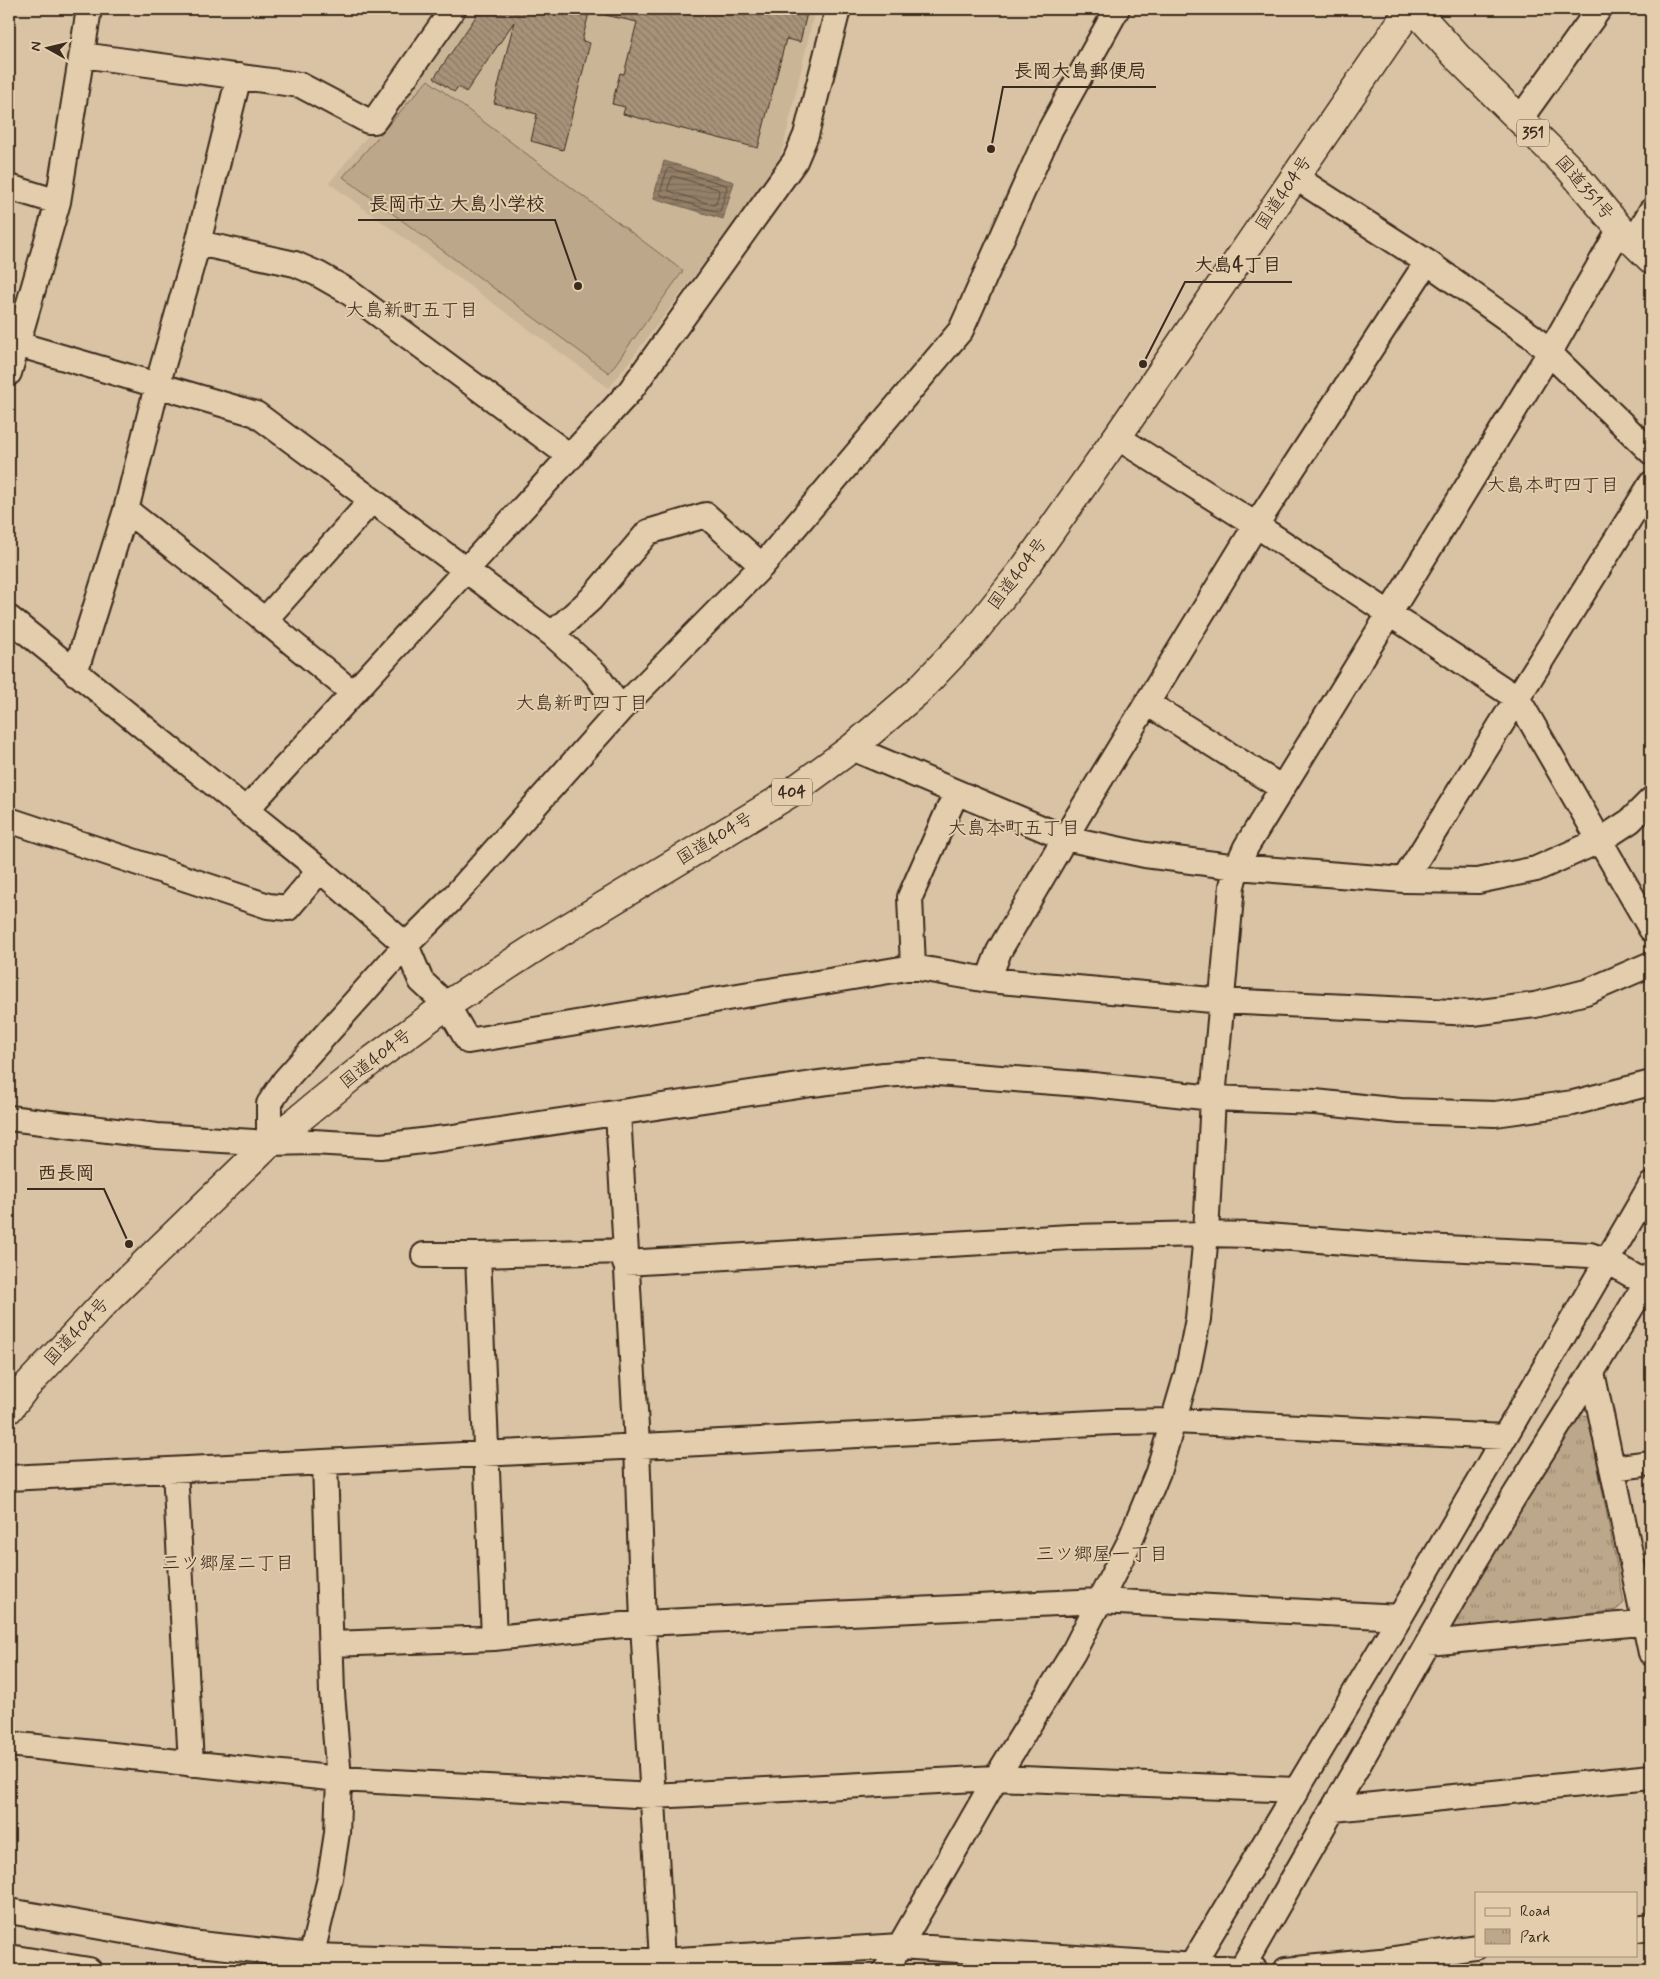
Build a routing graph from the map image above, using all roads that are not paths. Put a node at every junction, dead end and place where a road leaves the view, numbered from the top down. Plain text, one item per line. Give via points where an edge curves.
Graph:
1 (89, 9) edge
2 (453, 9) edge
3 (838, 9) edge
4 (1117, 9) edge
5 (1412, 9) edge
6 (1599, 9) edge
7 (82, 55) junction
8 (239, 76) junction
9 (1520, 120) junction
10 (1295, 177) junction
11 (9, 187) edge
12 (58, 202) junction
13 (1651, 211) edge
14 (198, 243) junction
15 (1635, 243) edge
16 (1427, 262) junction
17 (17, 344) junction
18 (1550, 352) junction
19 (9, 372) edge
20 (157, 386) junction
21 (1117, 436) junction
22 (1651, 452) edge
23 (571, 458) junction
24 (1651, 484) edge
25 (372, 500) junction
26 (126, 510) junction
27 (1256, 525) junction
28 (762, 566) junction
29 (465, 569) junction
30 (1389, 612) junction
31 (9, 618) edge
32 (264, 621) junction
33 (552, 634) junction
34 (75, 673) junction
35 (352, 693) junction
36 (1518, 699) junction
37 (1147, 703) junction
38 (622, 709) junction
39 (852, 748) junction
40 (1282, 788) junction
41 (956, 793) junction
42 (1651, 800) edge
43 (246, 810) junction
44 (9, 820) edge
45 (1065, 838) junction
46 (1601, 840) junction
47 (1237, 867) junction
48 (320, 870) junction
49 (1404, 880) junction
50 (1651, 929) edge
51 (406, 945) junction
52 (1651, 964) edge
53 (913, 968) junction
54 (988, 980) junction
55 (1223, 1001) junction
56 (447, 1005) junction
57 (1651, 1083) edge
58 (1213, 1098) junction
59 (618, 1113) junction
60 (9, 1118) edge
61 (269, 1143) junction
62 (1651, 1185) edge
63 (1206, 1234) junction
64 (424, 1255) dead end
65 (478, 1256) junction
66 (625, 1257) junction
67 (1607, 1262) junction
68 (1649, 1282) edge
69 (1592, 1372) junction
70 (9, 1409) edge
71 (1174, 1421) junction
72 (1504, 1437) junction
73 (637, 1445) junction
74 (486, 1453) junction
75 (325, 1462) junction
76 (1651, 1463) edge
77 (1612, 1468) junction
78 (176, 1470) junction
79 (9, 1478) edge
80 (1100, 1601) junction
81 (1400, 1617) junction
82 (1648, 1622) edge
83 (644, 1623) junction
84 (494, 1638) junction
85 (1428, 1643) junction
86 (331, 1644) junction
87 (1651, 1653) edge
88 (9, 1744) edge
89 (191, 1764) junction
90 (1651, 1777) edge
91 (996, 1778) junction
92 (340, 1779) junction
93 (1296, 1790) junction
94 (653, 1796) junction
95 (1334, 1809) junction
96 (9, 1911) edge
97 (1651, 1927) edge
98 (1638, 1928) edge
99 (900, 1946) junction
100 (1475, 1947) edge
101 (9, 1957) edge
102 (662, 1961) junction
103 (309, 1965) edge
104 (1190, 1968) edge
105 (1248, 1969) edge
106 (89, 1970) edge
107 (886, 1970) edge
108 (1286, 1970) edge

1 - 7 street
2 - 8 street via 374,121 368,121 300,85
3 - 23 street via 806,135 795,161 630,390
4 - 28 street via 1050,130 961,330
5 - 9 highway, 国道351号 / 351
5 - 10 highway, 国道404号 / 404
6 - 9 street
7 - 8 street
7 - 12 street
8 - 14 street
9 - 15 highway, 国道351号 / 351 via 1570,169
10 - 16 street
10 - 21 highway, 国道404号 / 404
11 - 12 street
12 - 17 street
13 - 15 street
14 - 20 street
14 - 23 street via 294,264 346,290
15 - 18 street
16 - 18 street
16 - 27 street
17 - 19 street
17 - 20 street
18 - 22 street
18 - 30 street
20 - 25 street via 256,414
20 - 26 street
21 - 27 street
21 - 39 highway, 国道404号 / 404 via 1026,566 973,633 916,693
23 - 29 street
24 - 36 street
25 - 29 street
25 - 32 street
26 - 32 street
26 - 34 street
27 - 30 street
27 - 37 street
28 - 33 street via 706,515 648,532 591,599
28 - 38 street
29 - 33 street
29 - 35 street
30 - 36 street
30 - 40 street
31 - 34 street
32 - 35 street
33 - 38 street via 595,673
34 - 43 street
35 - 43 street
36 - 46 street
36 - 49 street
37 - 40 street
37 - 45 street
38 - 51 street
39 - 41 street
39 - 56 highway, 国道404号 / 404 via 792,792 541,944
40 - 47 street
41 - 45 street
41 - 53 street via 910,897
42 - 46 street via 1630,821
43 - 48 street
44 - 48 street via 268,906 288,908
45 - 47 street via 1145,855
45 - 54 street via 999,951
46 - 49 street via 1536,869 1478,882
46 - 50 street
47 - 49 street
47 - 55 street via 1232,886
48 - 51 street
51 - 56 street via 421,981
51 - 61 street via 285,1080 269,1104
52 - 55 street via 1586,992 1535,1005 1473,1013
53 - 54 street
53 - 56 street via 468,1041
54 - 55 street
55 - 58 street
56 - 61 highway, 国道404号 / 404
57 - 58 street via 1573,1103 1495,1114
58 - 59 street via 924,1072 866,1077
58 - 63 street
59 - 61 street via 381,1146
59 - 66 street
60 - 61 street via 157,1136
61 - 70 highway, 国道404号 / 404 via 110,1296 24,1388
62 - 67 street
63 - 66 street
63 - 67 street via 1563,1253 1590,1255
63 - 71 street via 1198,1319
64 - 65 street
65 - 66 street
65 - 74 street
66 - 73 street
67 - 68 street
67 - 72 street
68 - 69 street
69 - 77 street
69 - 85 street
71 - 72 street
71 - 73 street
71 - 80 street via 1158,1472 1129,1543
72 - 81 street
73 - 74 street
73 - 83 street
74 - 75 street
74 - 84 street
75 - 78 street
75 - 86 street
76 - 77 street
77 - 82 street
78 - 79 street
78 - 89 street
80 - 81 street
80 - 83 street
80 - 91 street via 1073,1653
81 - 93 street
82 - 85 street
82 - 87 street
83 - 84 street
83 - 94 street
84 - 86 street
85 - 95 street
86 - 92 street
88 - 89 street
89 - 92 street
90 - 95 street
91 - 93 street
91 - 94 street
91 - 99 street
92 - 94 street
92 - 103 street via 330,1878
93 - 104 street
94 - 102 street
95 - 105 street
96 - 103 street
97 - 98 street
99 - 102 street
99 - 104 street
99 - 107 street
100 - 108 street
101 - 106 street
102 - 103 street
104 - 105 street

